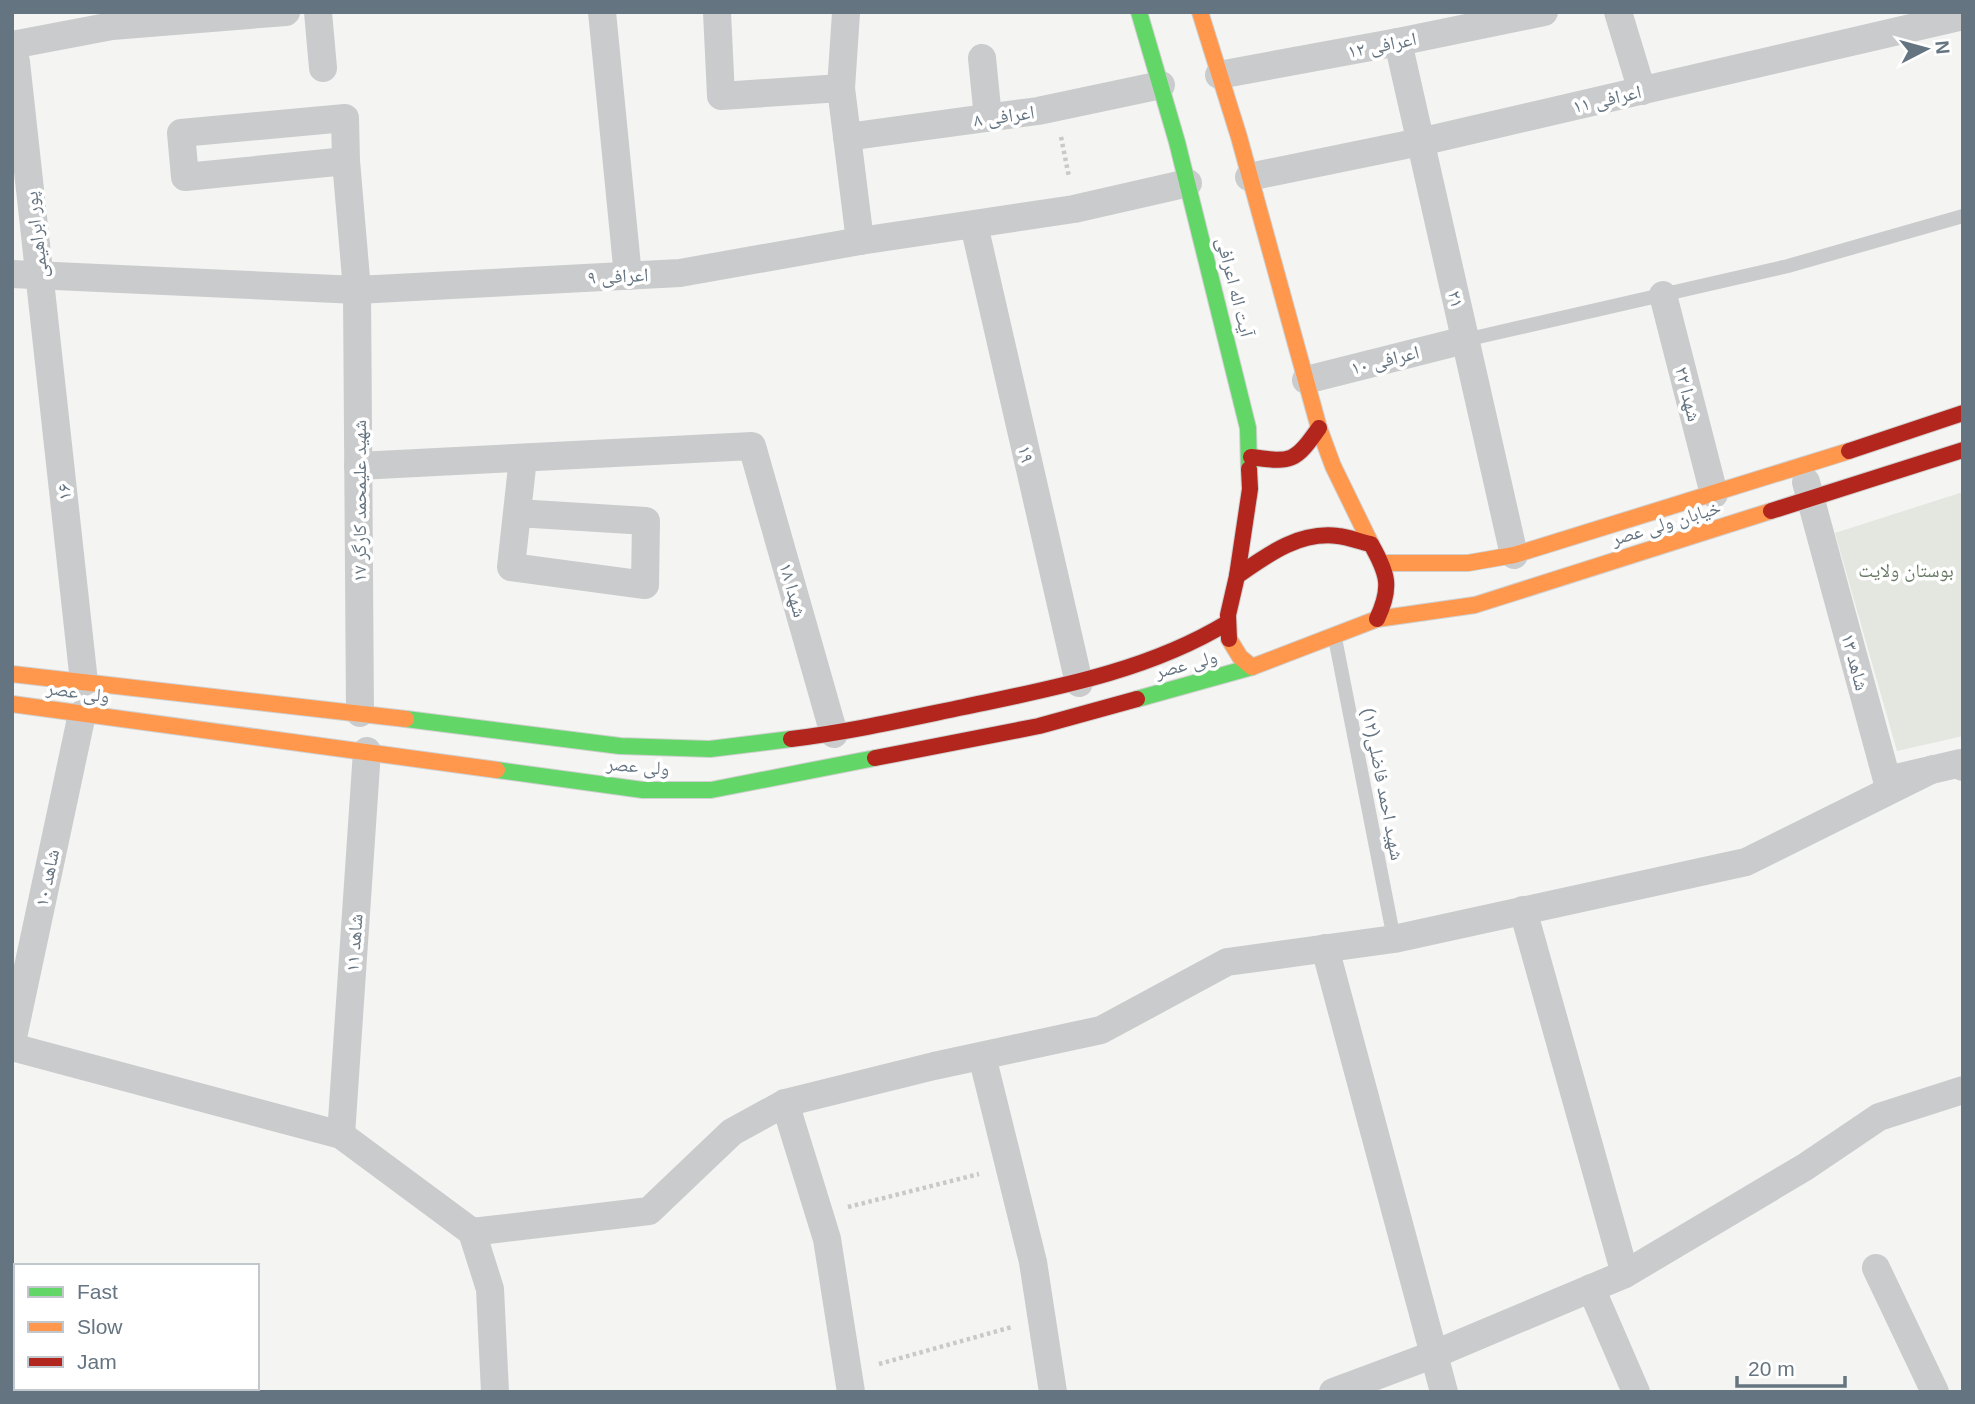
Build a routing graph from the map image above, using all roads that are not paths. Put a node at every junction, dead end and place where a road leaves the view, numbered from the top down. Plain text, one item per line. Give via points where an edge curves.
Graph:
1 (286, 12) edge
2 (318, 12) edge
3 (602, 12) edge
4 (718, 12) edge
5 (836, 12) edge
6 (847, 12) edge
7 (1139, 12) edge
8 (1200, 12) edge
9 (1544, 12) edge
10 (1618, 12) edge
11 (1949, 12) edge
12 (1963, 15) edge
13 (1398, 42) junction
14 (12, 45) edge
15 (982, 58) dead end
16 (323, 68) dead end
17 (1219, 75) junction
18 (1160, 85) junction
19 (841, 88) junction
20 (1642, 91) junction
21 (988, 118) junction
22 (847, 137) junction
23 (1420, 142) junction
24 (346, 162) junction
25 (1250, 177) junction
26 (1188, 183) junction
27 (1963, 216) edge
28 (974, 225) junction
29 (860, 241) junction
30 (12, 274) edge
31 (628, 276) junction
32 (42, 288) junction
33 (357, 290) junction
34 (1663, 295) junction
35 (1465, 340) junction
36 (1306, 380) junction
37 (1963, 413) edge
38 (1319, 428) junction
39 (1963, 450) edge
40 (1251, 457) junction
41 (523, 458) junction
42 (358, 466) junction
43 (1801, 466) junction
44 (1714, 494) junction
45 (1810, 500) junction
46 (517, 513) junction
47 (1371, 544) junction
48 (1514, 555) junction
49 (1382, 563) junction
50 (1237, 576) junction
51 (1377, 619) junction
52 (1227, 624) junction
53 (1334, 637) junction
54 (1252, 667) junction
55 (12, 674) edge
56 (84, 682) junction
57 (1079, 683) junction
58 (12, 704) edge
59 (360, 713) junction
60 (82, 714) junction
61 (834, 734) junction
62 (367, 751) junction
63 (1963, 767) edge
64 (1933, 769) junction
65 (1523, 910) junction
66 (1394, 939) junction
67 (1325, 948) junction
68 (12, 1044) edge
69 (982, 1056) junction
70 (1963, 1090) edge
71 (785, 1103) junction
72 (341, 1135) junction
73 (472, 1232) junction
74 (1875, 1268) dead end
75 (1625, 1274) junction
76 (1591, 1288) junction
77 (1435, 1354) junction
78 (849, 1382) edge
79 (495, 1392) edge
80 (1053, 1392) edge
81 (1333, 1392) edge
82 (1444, 1392) edge
83 (1636, 1392) edge
84 (1935, 1392) edge

1 - 14 street via 112,26
2 - 16 street
3 - 31 street
4 - 19 street via 721,96
5 - 6 street
6 - 19 street
7 - 18 main road, آیت اله اعرافی
8 - 17 main road
9 - 13 street, اعرافی ۱۲
10 - 20 street
11 - 12 street
12 - 20 street, اعرافی ۱۱
13 - 17 street, اعرافی ۱۲
13 - 23 street, ۲۱
14 - 32 street, پور ابراهیمی
15 - 21 street
17 - 25 main road
18 - 21 street, اعرافی ۸
18 - 26 main road, آیت اله اعرافی
19 - 22 street
20 - 23 street, اعرافی ۱۱
21 - 22 street, اعرافی ۸
22 - 29 street
23 - 25 street, اعرافی ۱۱
23 - 35 street, ۲۱
24 - 24 street, شهید علیمحمد کارگر ۱۷ via 185,177 181,134 345,118
24 - 33 street, شهید علیمحمد کارگر ۱۷
25 - 36 main road
26 - 28 street, اعرافی ۹ via 1074,209
26 - 40 main road, آیت اله اعرافی via 1248,428
27 - 34 lane via 1788,266
28 - 29 street, اعرافی ۹
28 - 57 street, ۱۹
29 - 31 street, اعرافی ۹ via 680,273
30 - 32 street, اعرافی ۹
31 - 33 street, اعرافی ۹
32 - 33 street, اعرافی ۹
32 - 56 street, ۱۶
33 - 42 street, شهید علیمحمد کارگر ۱۷
34 - 35 lane
34 - 44 street, شهدا ۲۲
35 - 36 street, اعرافی ۱۰
35 - 48 street, ۲۱
36 - 38 main road
37 - 43 main road, خیابان ولی عصر
38 - 40 main road via 1300,455 1284,462
38 - 47 main road
39 - 45 main road, خیابان ولی عصر
40 - 50 main road, آیت اله اعرافی
41 - 42 street
41 - 46 street
41 - 61 street, شهدا ۱۸ via 752,446
42 - 59 street, شهید علیمحمد کارگر ۱۷
43 - 44 main road, خیابان ولی عصر
43 - 45 street, شاهد ۱۳
44 - 48 main road, خیابان ولی عصر
45 - 51 main road, خیابان ولی عصر via 1475,605
45 - 64 street, شاهد ۱۳ via 1887,780
46 - 46 street via 511,567 645,585 646,521
47 - 49 main road
47 - 50 main road via 1337,535 1306,537 1274,550
48 - 49 main road, خیابان ولی عصر via 1468,563
49 - 51 main road via 1387,599
50 - 52 main road
51 - 53 main road
52 - 54 main road via 1238,657
52 - 57 main road, ولی عصر via 1197,641
53 - 54 main road
53 - 66 lane, شهید احمد فاضلی(۱۲)
54 - 62 main road, ولی عصر via 1039,726 710,790 643,790
55 - 56 main road, ولی عصر
56 - 59 main road, ولی عصر
57 - 61 main road, ولی عصر
58 - 60 main road, ولی عصر
59 - 61 main road, ولی عصر via 620,746 710,749
60 - 62 main road, ولی عصر
60 - 68 street, شاهد ۱۰
62 - 72 street, شاهد ۱۱
63 - 64 street, شاهد ۱۳ via 1961,763
64 - 65 street via 1746,862
65 - 66 street
65 - 75 street
66 - 67 street
67 - 69 street via 1227,962 1101,1030
67 - 77 street
68 - 72 street
69 - 71 street
69 - 80 street via 1033,1262
70 - 75 street via 1879,1116 1805,1167
71 - 73 street via 732,1132 649,1211
71 - 78 street via 827,1239
72 - 73 street
73 - 79 street via 491,1289
74 - 84 street
75 - 76 street
76 - 77 street
76 - 83 street
77 - 81 street
77 - 82 street

